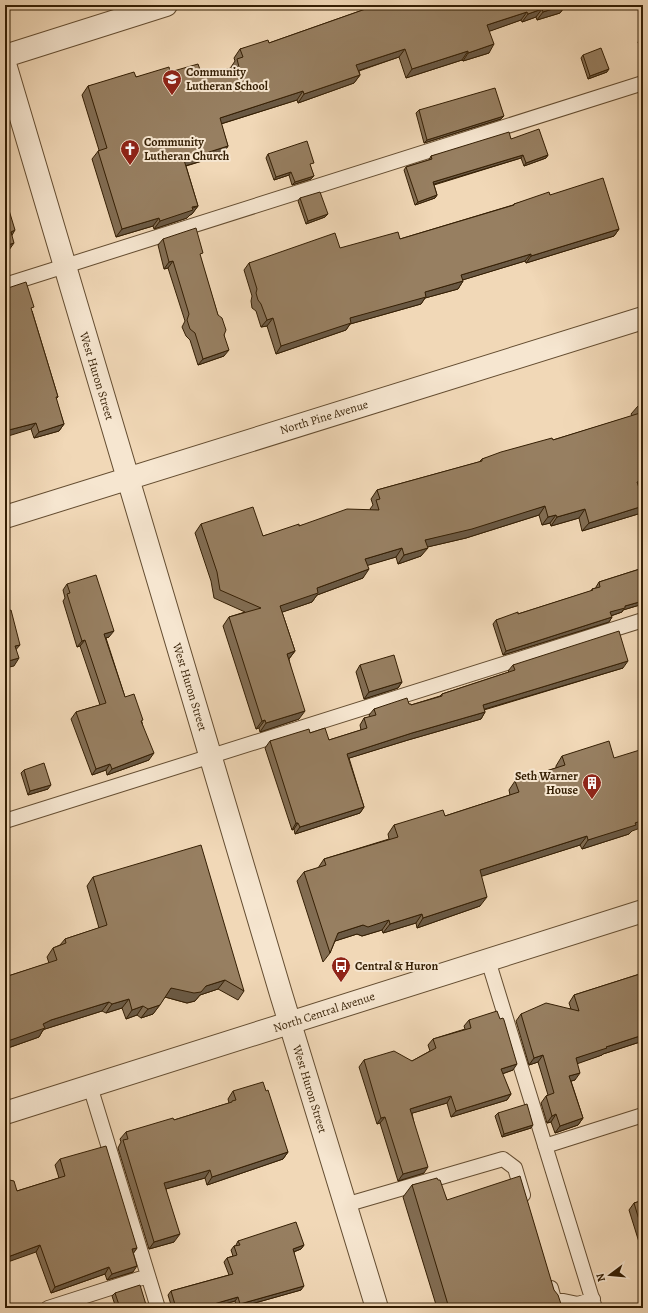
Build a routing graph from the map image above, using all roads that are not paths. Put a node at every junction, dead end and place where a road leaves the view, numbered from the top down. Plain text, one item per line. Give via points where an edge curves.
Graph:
1 (166, 5) edge
2 (5, 56) edge
3 (5, 64) edge
4 (643, 83) edge
5 (65, 266) junction
6 (5, 284) edge
7 (643, 318) edge
8 (128, 478) junction
9 (5, 517) edge
10 (643, 620) edge
11 (210, 756) junction
12 (5, 821) edge
13 (643, 911) edge
14 (488, 960) junction
15 (290, 1022) junction
16 (90, 1086) junction
17 (5, 1113) edge
18 (643, 1115) edge
19 (545, 1146) junction
20 (346, 1205) junction
21 (526, 1205) edge
22 (148, 1276) junction
23 (547, 1277) edge
24 (594, 1304) edge
25 (48, 1308) edge
26 (158, 1308) edge
27 (377, 1308) edge

1 - 2 street
3 - 5 street, West Huron Street
4 - 5 lane
5 - 6 lane
5 - 8 street, West Huron Street
7 - 8 street, North Pine Avenue
8 - 9 street, North Pine Avenue
8 - 11 street, West Huron Street
10 - 11 lane
11 - 12 lane
11 - 15 street, West Huron Street
13 - 14 street, North Central Avenue
14 - 15 street, North Central Avenue
14 - 19 lane
15 - 16 street, North Central Avenue
15 - 20 street, West Huron Street
16 - 17 street, North Central Avenue
16 - 22 lane
18 - 19 lane
19 - 24 lane
20 - 21 lane via 503,1159 515,1168
20 - 27 street, West Huron Street
22 - 25 lane
22 - 26 lane
23 - 24 lane via 554,1299

